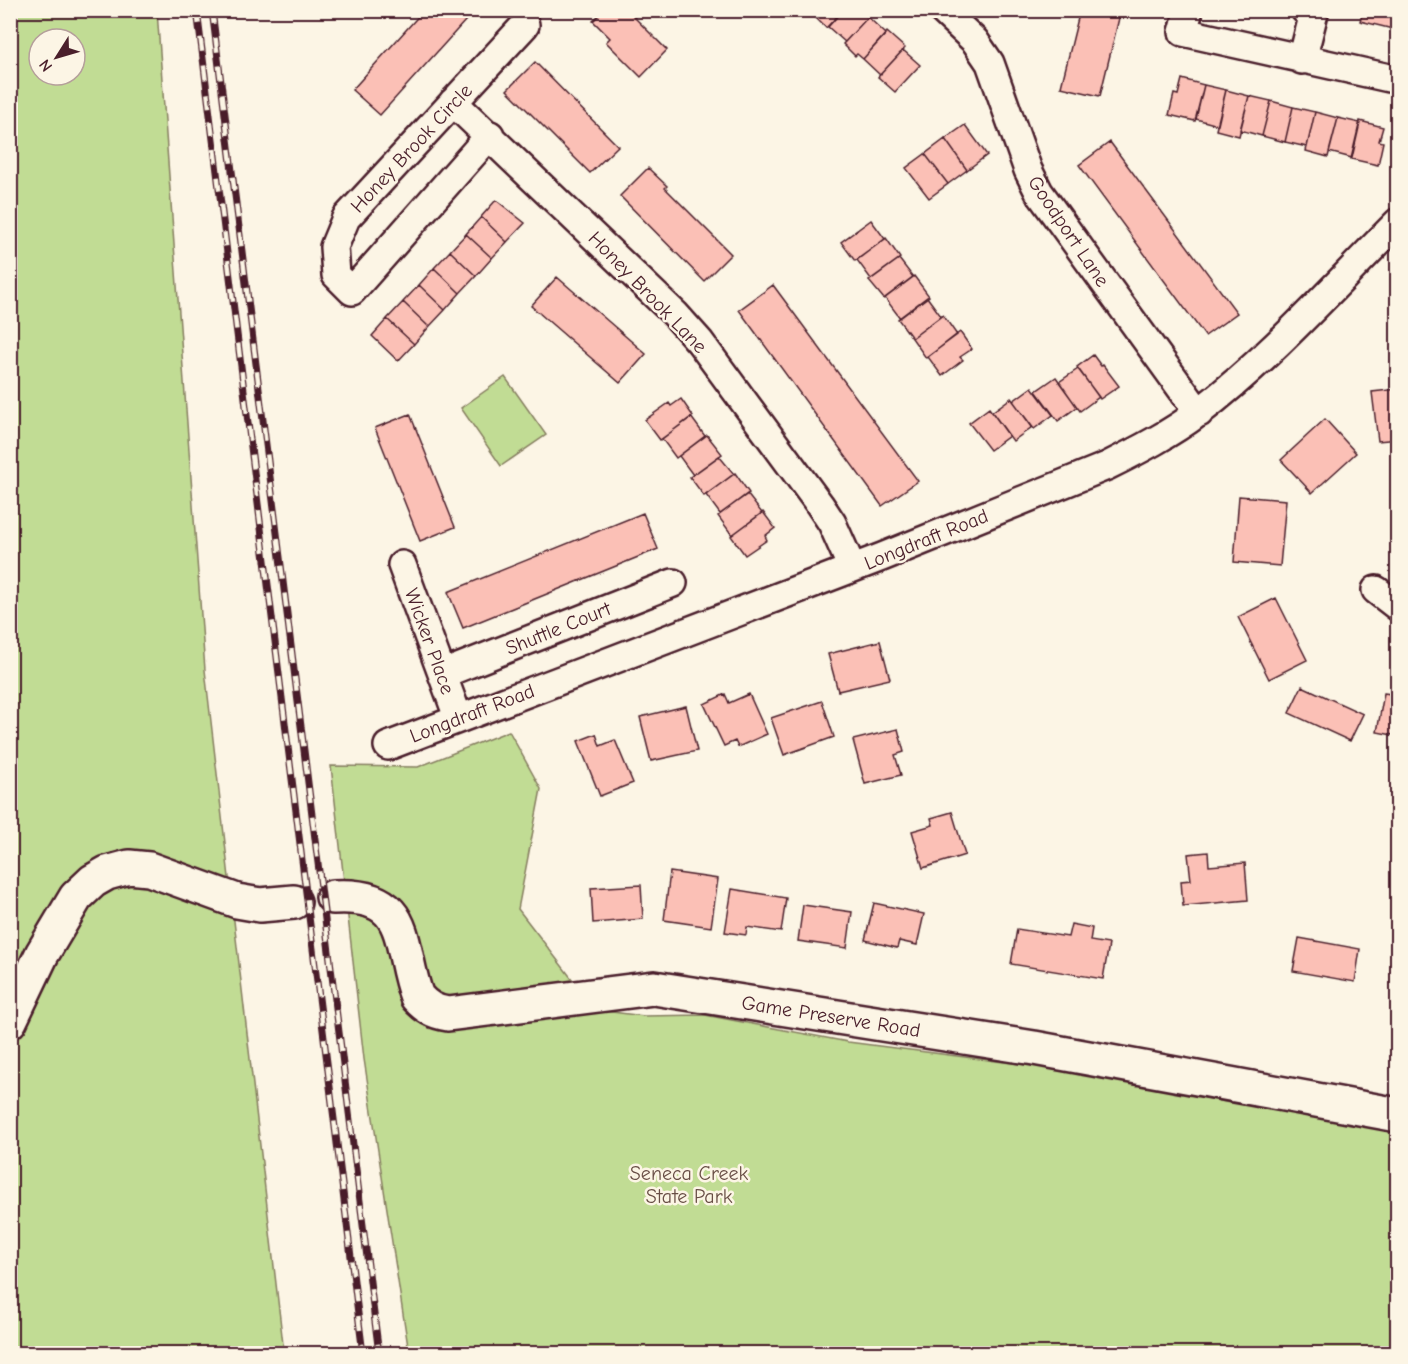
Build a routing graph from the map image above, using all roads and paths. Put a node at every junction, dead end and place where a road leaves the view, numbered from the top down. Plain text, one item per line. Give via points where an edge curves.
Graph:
1 (942, 10) edge
2 (1189, 10) edge
3 (1305, 10) edge
4 (525, 25) dead end
5 (1302, 60) junction
6 (1398, 80) edge
7 (453, 102) junction
8 (490, 135) junction
9 (1398, 222) edge
10 (1199, 412) junction
11 (402, 565) dead end
12 (852, 568) junction
13 (673, 583) dead end
14 (1376, 590) dead end
15 (1398, 607) edge
16 (443, 674) junction
17 (458, 717) junction
18 (388, 746) dead end
19 (333, 897) dead end
20 (294, 902) dead end
21 (10, 1021) edge
22 (1398, 1115) edge

1 - 10 street, Goodport Lane via 975,40 990,63 1039,192
2 - 5 street via 1183,32
3 - 5 street via 1314,13
4 - 7 street, Honey Brook Circle
5 - 6 street
7 - 8 street, Honey Brook Lane
7 - 8 street, Honey Brook Circle via 346,218 334,247 336,275 352,291
8 - 12 street, Honey Brook Lane via 700,342 820,505
9 - 10 street, Longdraft Road via 1272,349
10 - 12 street, Longdraft Road via 1171,432 1107,466
11 - 16 street, Wicker Place
12 - 17 street, Longdraft Road
13 - 16 street, Shuttle Court
14 - 15 street
16 - 17 street, Wicker Place
17 - 18 street, Longdraft Road
19 - 22 street, Game Preserve Road via 367,898 394,917 417,997 437,1012 447,1014 654,988 1034,1048
20 - 21 street via 260,905 237,901 149,869 129,867 107,873 76,897 42,954

